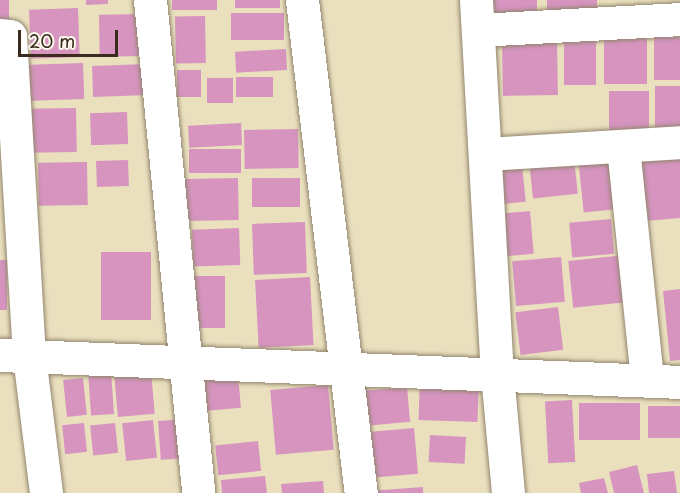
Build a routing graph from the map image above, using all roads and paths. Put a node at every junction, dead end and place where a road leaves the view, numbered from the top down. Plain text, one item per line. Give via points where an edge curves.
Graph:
1 (150, 0) edge
2 (302, 0) edge
3 (477, 15) edge
4 (680, 19) edge
5 (0, 35) edge
6 (680, 142) edge
7 (623, 147) junction
8 (486, 154) junction
9 (15, 355) edge
10 (184, 361) junction
11 (345, 368) junction
12 (497, 374) junction
13 (647, 379) junction
14 (680, 382) edge
15 (46, 493) edge
16 (198, 493) edge
17 (361, 493) edge
18 (508, 493) edge

1 - 10 street
2 - 11 street
3 - 4 street
3 - 8 street
5 - 9 street via 10,36
6 - 7 street
7 - 8 street
7 - 13 street
8 - 12 street
9 - 10 street
9 - 15 street
10 - 11 street
10 - 16 street
11 - 12 street
11 - 17 street
12 - 13 street
12 - 18 street
13 - 14 street

